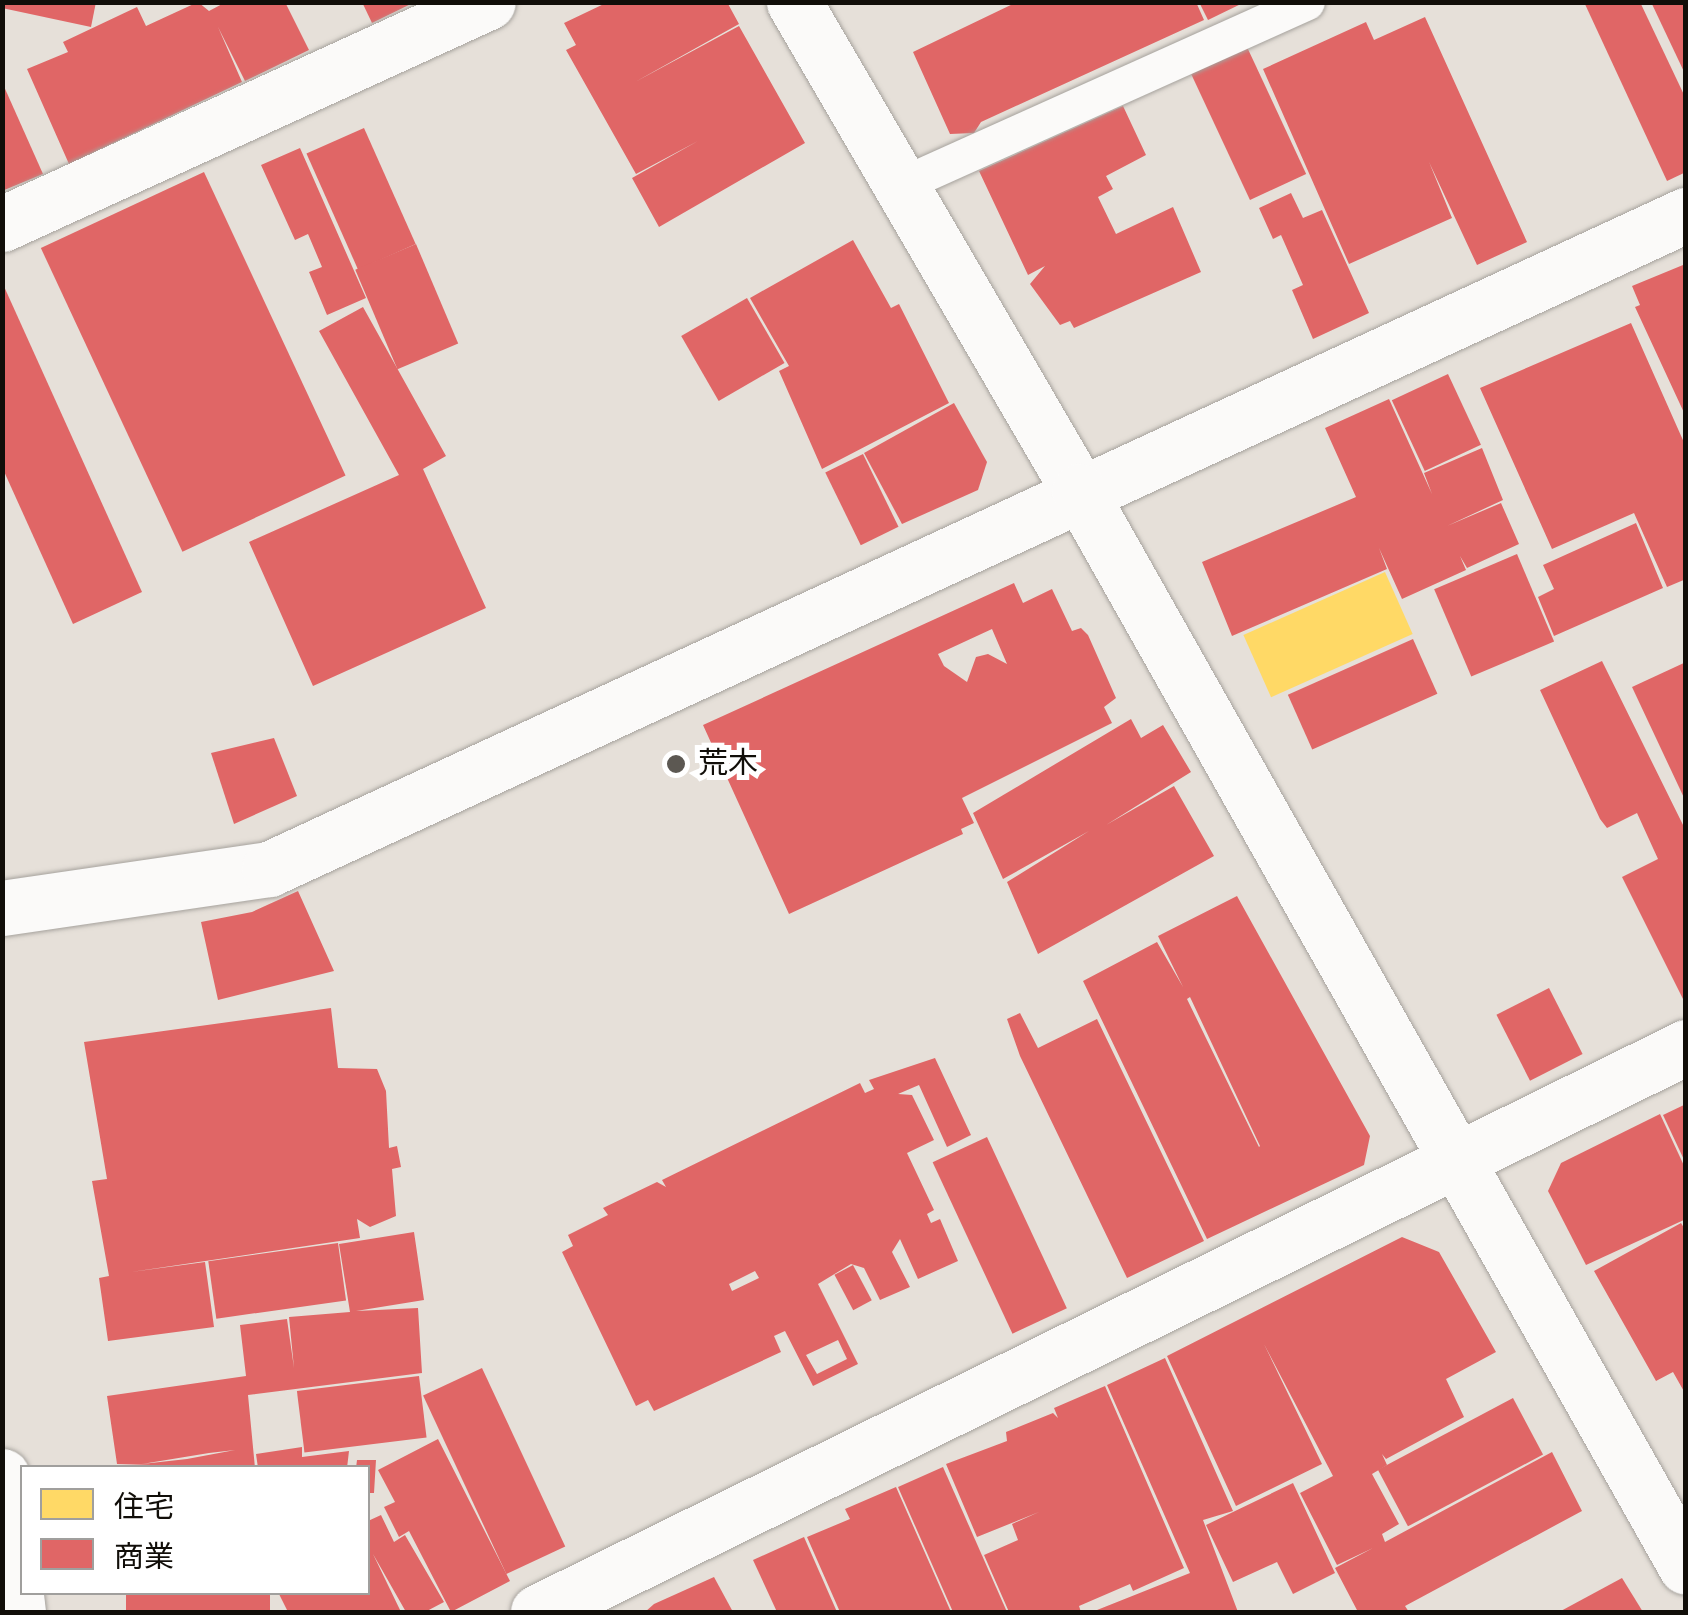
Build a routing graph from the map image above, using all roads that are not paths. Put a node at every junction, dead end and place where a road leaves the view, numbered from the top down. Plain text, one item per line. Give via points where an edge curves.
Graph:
1 (488, 2) edge
2 (794, 2) edge
3 (1308, 2) edge
4 (900, 185) junction
5 (1686, 215) edge
6 (2, 224) edge
7 (1079, 491) junction
8 (2, 908) edge
9 (1686, 1047) edge
10 (1458, 1158) junction
11 (2, 1476) edge
12 (1686, 1566) edge
13 (18, 1612) edge
14 (538, 1612) edge

1 - 6 street
2 - 4 street
3 - 4 lane
4 - 7 street
5 - 7 street
7 - 8 street via 268,869
7 - 10 street
9 - 10 street
10 - 12 street
10 - 14 street
11 - 13 street

